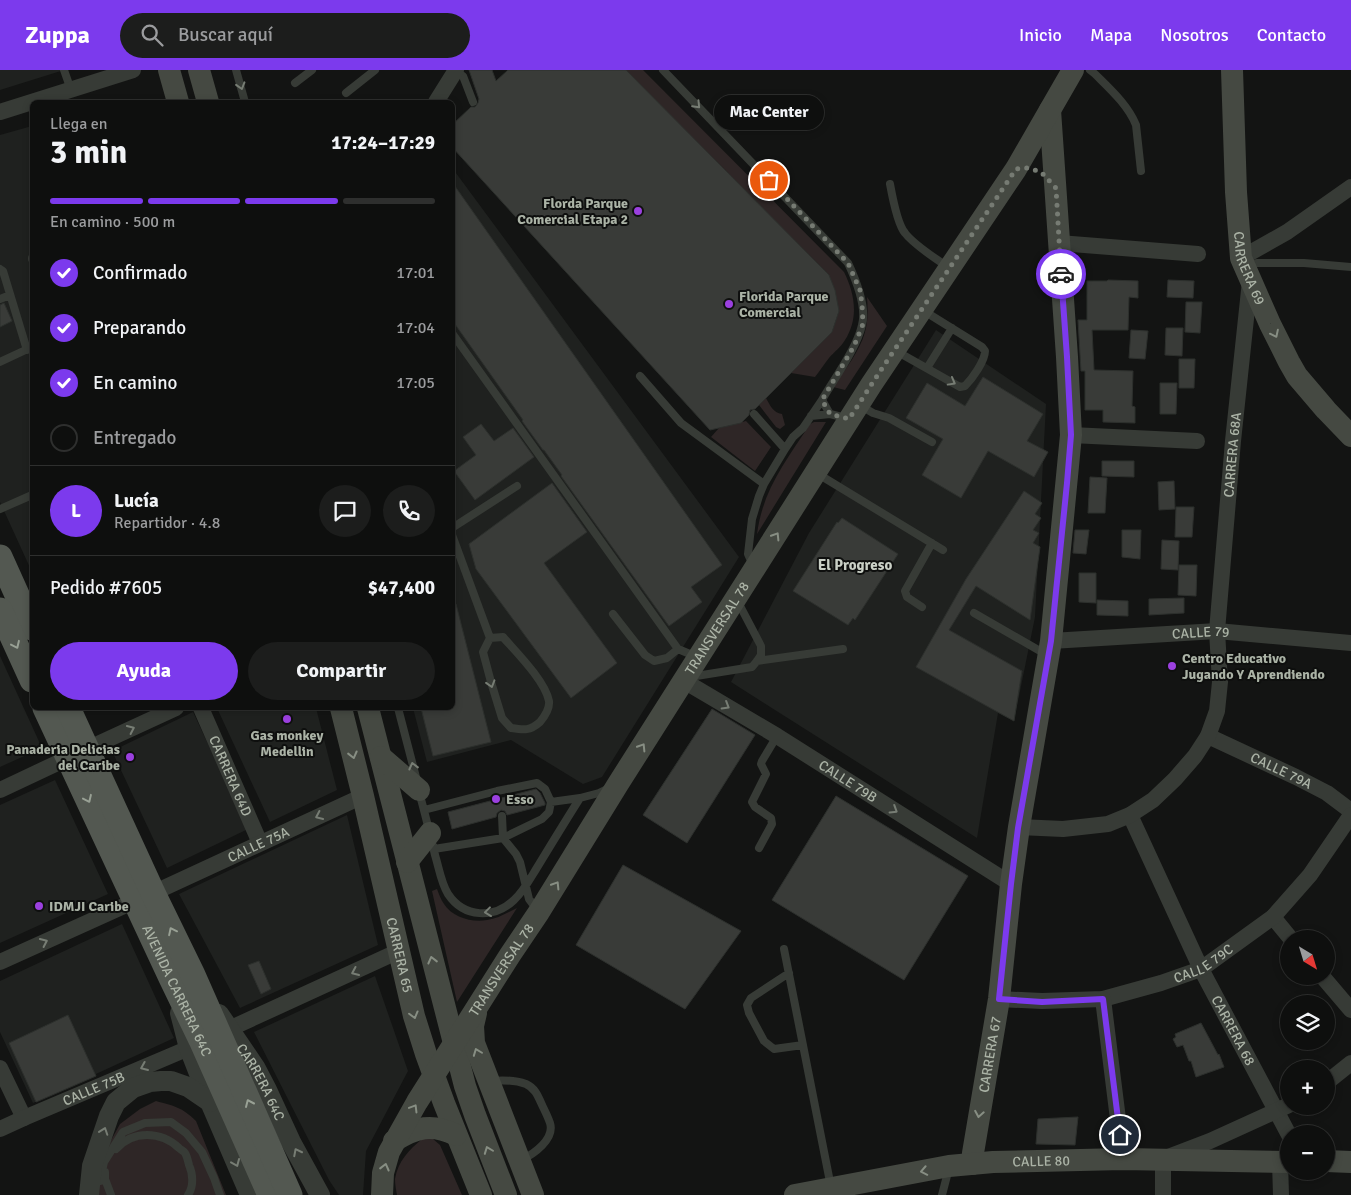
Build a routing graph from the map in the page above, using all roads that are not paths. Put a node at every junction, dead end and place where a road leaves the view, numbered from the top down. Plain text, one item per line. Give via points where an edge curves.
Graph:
1 (64, 70) edge
2 (133, 70) edge
3 (169, 70) edge
4 (199, 70) edge
5 (236, 70) edge
6 (312, 70) edge
7 (375, 70) edge
8 (663, 70) edge
9 (1074, 70) edge
10 (1090, 70) edge
11 (1232, 70) edge
12 (1246, 70) edge
13 (456, 71) edge
14 (295, 83) dead end
15 (71, 90) junction
16 (346, 93) dead end
17 (41, 100) edge
18 (177, 100) edge
19 (207, 100) edge
20 (244, 100) edge
21 (437, 100) edge
22 (473, 102) dead end
23 (30, 103) edge
24 (1050, 110) junction
25 (0, 112) edge
26 (1016, 169) junction
27 (1141, 171) dead end
28 (890, 184) dead end
29 (1351, 187) edge
30 (1056, 188) junction
31 (1343, 199) edge
32 (1059, 243) junction
33 (1198, 254) dead end
34 (1250, 263) junction
35 (1351, 267) edge
36 (950, 268) junction
37 (0, 269) edge
38 (10, 295) junction
39 (0, 299) edge
40 (922, 310) junction
41 (952, 328) junction
42 (455, 337) edge
43 (30, 348) edge
44 (894, 350) junction
45 (1, 358) edge
46 (927, 368) junction
47 (640, 376) dead end
48 (822, 400) junction
49 (846, 412) junction
50 (754, 414) dead end
51 (1350, 415) edge
52 (811, 416) junction
53 (1071, 435) junction
54 (1351, 436) edge
55 (1197, 441) dead end
56 (932, 442) dead end
57 (785, 449) junction
58 (816, 473) junction
59 (764, 484) junction
60 (517, 486) dead end
61 (30, 495) edge
62 (0, 510) edge
63 (455, 526) edge
64 (455, 543) edge
65 (932, 543) junction
66 (943, 550) dead end
67 (0, 557) edge
68 (755, 569) junction
69 (736, 598) junction
70 (11, 607) edge
71 (922, 607) dead end
72 (974, 613) dead end
73 (612, 614) dead end
74 (30, 626) edge
75 (1217, 631) junction
76 (490, 638) junction
77 (1351, 643) edge
78 (1050, 648) junction
79 (678, 649) junction
80 (843, 649) dead end
81 (699, 658) junction
82 (757, 661) junction
83 (30, 673) edge
84 (685, 679) junction
85 (46, 710) edge
86 (68, 710) edge
87 (172, 710) edge
88 (202, 710) edge
89 (341, 710) edge
90 (369, 710) edge
91 (399, 710) edge
92 (777, 736) junction
93 (1208, 736) junction
94 (77, 754) junction
95 (381, 757) junction
96 (618, 784) junction
97 (0, 790) edge
98 (363, 796) junction
99 (580, 798) junction
100 (422, 800) junction
101 (551, 802) junction
102 (1351, 813) edge
103 (1130, 815) junction
104 (502, 816) dead end
105 (1018, 828) junction
106 (503, 838) junction
107 (432, 841) junction
108 (260, 843) junction
109 (759, 848) dead end
110 (407, 862) junction
111 (1011, 884) junction
112 (526, 885) junction
113 (144, 897) junction
114 (539, 912) junction
115 (1273, 917) junction
116 (1284, 930) edge
117 (784, 949) dead end
118 (399, 951) junction
119 (0, 962) edge
120 (1201, 969) junction
121 (788, 973) junction
122 (182, 976) junction
123 (1330, 985) edge
124 (999, 999) junction
125 (1103, 999) junction
126 (476, 1008) junction
127 (1351, 1010) edge
128 (229, 1029) junction
129 (454, 1044) junction
130 (803, 1045) junction
131 (189, 1048) junction
132 (1351, 1063) edge
133 (0, 1068) edge
134 (434, 1076) junction
135 (1335, 1076) edge
136 (488, 1081) junction
137 (210, 1102) junction
138 (1280, 1103) edge
139 (1280, 1109) edge
140 (475, 1115) junction
141 (24, 1118) junction
142 (506, 1127) junction
143 (0, 1129) edge
144 (456, 1135) junction
145 (394, 1141) junction
146 (1122, 1158) junction
147 (1163, 1159) junction
148 (519, 1160) junction
149 (1335, 1161) edge
150 (1280, 1162) edge
151 (1351, 1162) edge
152 (972, 1164) junction
153 (950, 1166) junction
154 (1283, 1180) edge
155 (831, 1188) junction
156 (94, 1191) edge
157 (111, 1195) edge
158 (188, 1195) edge
159 (220, 1195) edge
160 (250, 1195) edge
161 (270, 1195) edge
162 (290, 1195) edge
163 (320, 1195) edge
164 (382, 1195) edge
165 (481, 1195) edge
166 (506, 1195) edge
167 (533, 1195) edge
168 (795, 1195) edge
169 (942, 1195) edge
170 (1163, 1195) edge
171 (1281, 1195) edge

1 - 15 lane
2 - 15 street
3 - 18 main road
4 - 19 main road
5 -> 20 lane
6 - 14 lane
7 - 16 lane
8 -> 48 lane via 851,268 860,290 863,324 854,346
9 - 24 main road, TRANSVERSAL 78
10 - 27 lane via 1133,118
11 - 34 main road, CARRERA 69 via 1236,192
12 - 34 main road, CARRERA 69
13 - 21 street
13 - 22 lane via 463,76
15 - 17 street
23 - 25 street
24 - 26 main road, TRANSVERSAL 78
24 - 30 main road, CARRERA 67
26 - 30 main road via 1041,172
26 - 36 main road, TRANSVERSAL 78
28 - 36 lane via 904,232
29 - 31 street
30 - 32 main road, CARRERA 67
31 - 34 street via 1287,232
32 - 33 street
32 - 53 main road, CARRERA 67
34 - 35 lane
34 - 51 main road, CARRERA 69 via 1307,363
34 -> 54 main road, CARRERA 69 via 1270,324 1297,376
34 - 75 street, CARRERA 68A
36 - 40 main road, TRANSVERSAL 78
37 - 38 lane
38 - 39 lane
38 - 43 lane
40 - 41 lane
40 - 44 main road, TRANSVERSAL 78
41 - 46 lane
46 -> 41 lane via 960,387 970,382 986,351
42 - 79 lane
43 - 45 lane
44 - 46 lane
44 - 49 main road, TRANSVERSAL 78
47 - 59 lane via 681,423
48 - 49 lane
48 - 52 lane
49 - 52 lane
49 - 56 lane via 873,413 889,418
49 - 58 main road, TRANSVERSAL 78
50 - 57 lane
52 - 57 lane
53 - 55 street
53 - 78 main road, CARRERA 67
57 - 59 lane
58 - 65 lane
68 -> 58 main road, TRANSVERSAL 78
59 - 68 lane via 752,519 748,554
60 - 63 lane
61 - 62 lane
64 - 76 lane
65 - 66 lane
65 - 71 lane via 905,591 907,597
67 - 70 main road
68 - 69 main road, TRANSVERSAL 78
69 - 81 main road, TRANSVERSAL 78
69 - 82 lane via 761,646
70 - 74 main road
70 -> 83 main road
72 - 78 lane
73 - 79 lane via 646,655 654,660 667,658
75 - 77 street, CALLE 79
75 - 78 street, CALLE 79
75 - 93 street via 1220,682 1217,711
76 -> 76 lane via 483,652 502,718 511,728 526,731 546,715 549,702 543,685 504,637
78 - 105 main road, CARRERA 67
79 - 81 lane
80 - 82 lane
81 - 84 main road, TRANSVERSAL 78
82 - 84 lane via 752,667
84 -> 92 street, CALLE 79B
96 -> 84 main road, TRANSVERSAL 78
85 - 94 main road, AVENIDA CARRERA 64C
86 - 94 main road, AVENIDA CARRERA 64C
94 -> 87 street
88 - 108 street, CARRERA 64D
89 -> 98 main road, CARRERA 65
90 - 95 main road, CARRERA 65
100 -> 91 lane
92 - 109 lane via 762,761 766,774 752,802 772,820
92 -> 111 street, CALLE 79B
93 - 102 street, CALLE 79A via 1296,776 1327,793
93 - 103 street via 1175,779 1153,800
94 - 97 street
94 - 113 main road, AVENIDA CARRERA 64C
95 - 100 main road via 395,768
95 - 110 main road, CARRERA 65
96 - 99 lane
114 -> 96 main road, TRANSVERSAL 78
98 -> 108 street, CALLE 75A
98 - 118 main road, CARRERA 65
99 - 101 lane
99 - 112 lane
100 - 101 lane via 497,795 537,783 545,789
100 - 107 lane
101 - 106 lane via 549,812 542,819
102 - 115 street, CALLE 79C via 1310,875
103 - 105 street via 1108,824 1063,829
103 - 120 street, CARRERA 68
104 - 106 lane
105 - 111 main road, CARRERA 67
106 - 107 lane
106 - 112 lane via 520,862
107 - 110 main road
112 -> 107 lane via 515,900 496,912 469,912 448,894
108 - 113 street, CALLE 75A
129 -> 110 main road, CARRERA 65
111 - 124 main road, CARRERA 67
112 - 114 lane via 529,899
119 -> 113 street, CALLE 75A
113 - 122 main road, AVENIDA CARRERA 64C
114 - 126 main road, TRANSVERSAL 78
115 - 116 street
115 - 120 street, CALLE 79C
117 - 121 lane
118 -> 128 street
118 -> 134 main road, CARRERA 65 via 414,1016
120 - 125 street, CALLE 79C
120 - 138 street, CARRERA 68
121 - 130 lane
121 - 130 lane via 751,998 747,1005 764,1041 774,1049
122 - 128 street, CARRERA 64C
122 - 131 street
122 - 161 main road, AVENIDA CARRERA 64C via 201,1040
162 -> 122 main road, AVENIDA CARRERA 64C
123 - 127 street
124 - 125 street, CALLE 79C via 1042,1002
124 -> 152 main road, CARRERA 67
125 - 146 street
126 - 129 main road, TRANSVERSAL 78
136 -> 126 main road via 472,1034
163 -> 128 street, CARRERA 64C via 268,1090
129 - 134 main road, TRANSVERSAL 78
129 - 140 main road, CARRERA 65
130 - 155 lane
131 - 137 street
131 -> 141 street, CALLE 75B
132 - 135 street
133 - 141 street
134 - 144 main road, CARRERA 65
145 -> 134 main road, TRANSVERSAL 78
136 - 142 main road
136 - 148 lane via 514,1081 535,1090 551,1124 546,1141 528,1157
156 -> 137 street via 92,1166 109,1116 116,1102 133,1088 150,1082 171,1081 188,1087
137 -> 160 street
139 - 147 street
140 - 142 main road
166 -> 140 main road, CARRERA 65
141 - 143 street, CALLE 75B
142 - 148 main road
144 - 145 main road via 430,1127 410,1132
144 - 165 main road, CARRERA 65
164 -> 145 main road, TRANSVERSAL 78 via 383,1173
146 - 147 main road, CALLE 80
146 - 152 main road, CALLE 80
147 - 150 main road, CALLE 80
147 - 170 street
148 - 167 main road
149 - 151 main road
152 - 153 main road, CALLE 80
153 -> 155 main road, CALLE 80
153 - 169 lane
154 - 171 street
155 - 168 main road, CALLE 80
156 - 159 lane via 104,1162 123,1132 145,1123 171,1122 186,1133 202,1152
157 - 158 lane via 105,1179 107,1160 122,1143 141,1135 158,1136 185,1153 192,1174

